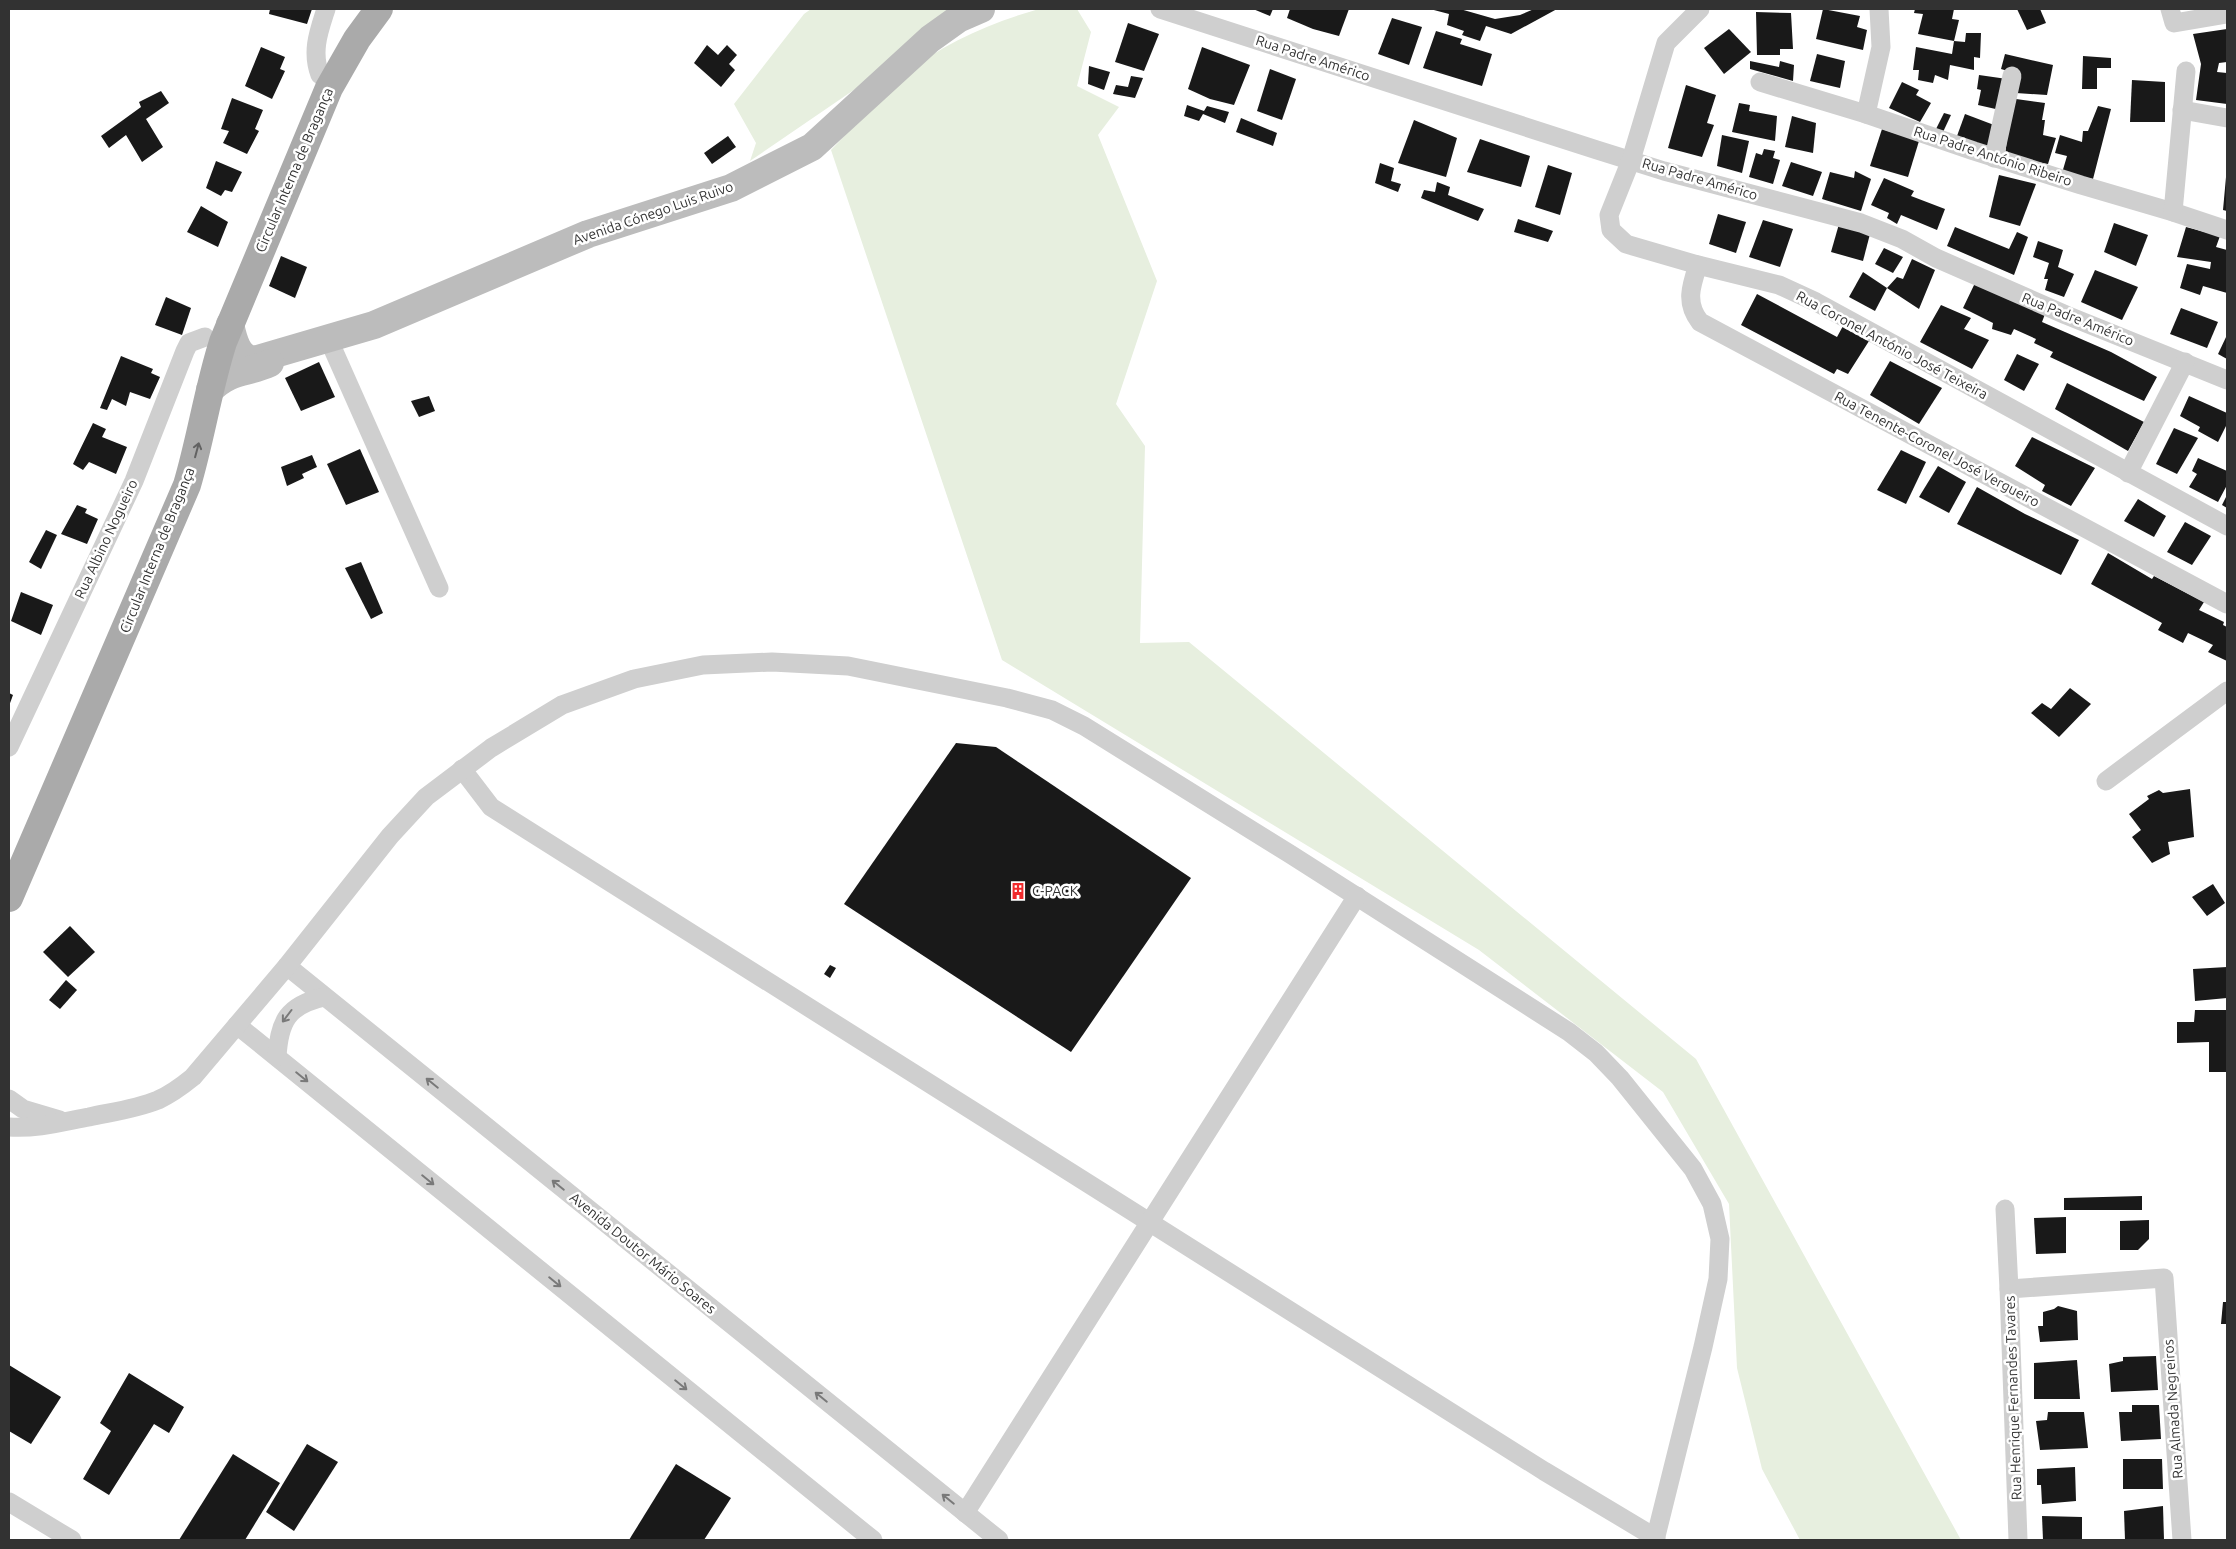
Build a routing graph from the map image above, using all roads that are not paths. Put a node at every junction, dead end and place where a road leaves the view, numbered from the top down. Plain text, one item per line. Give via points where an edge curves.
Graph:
1 (326, 9) edge
2 (362, 9) edge
3 (379, 9) edge
4 (980, 9) edge
5 (1160, 9) edge
6 (1700, 9) edge
7 (1879, 9) edge
8 (2227, 14) edge
9 (2172, 16) edge
10 (2186, 71) dead end
11 (320, 74) junction
12 (2012, 76) dead end
13 (1760, 82) dead end
14 (2182, 110) junction
15 (1866, 114) junction
16 (2227, 118) edge
17 (1994, 158) junction
18 (1631, 160) junction
19 (2173, 212) junction
20 (2227, 230) edge
21 (1698, 265) junction
22 (230, 324) junction
23 (205, 337) junction
24 (328, 338) junction
25 (288, 351) junction
26 (2185, 362) junction
27 (2227, 380) edge
28 (210, 390) junction
29 (2128, 473) junction
30 (2227, 526) edge
31 (439, 588) dead end
32 (2227, 604) edge
33 (2227, 691) edge
34 (9, 747) edge
35 (462, 769) junction
36 (2106, 781) dead end
37 (9, 858) edge
38 (1357, 896) junction
39 (9, 898) edge
40 (286, 966) junction
41 (324, 996) junction
42 (237, 1025) junction
43 (277, 1057) junction
44 (9, 1099) edge
45 (68, 1122) junction
46 (9, 1127) edge
47 (2005, 1208) dead end
48 (1150, 1223) junction
49 (2164, 1278) joint
50 (2009, 1289) junction
51 (9, 1502) edge
52 (965, 1513) junction
53 (1656, 1539) edge
54 (72, 1540) edge
55 (873, 1540) edge
56 (999, 1540) edge
57 (2018, 1540) edge
58 (2182, 1540) edge

1 - 11 street via 315,47
2 - 11 main road, Circular Interna de Bragança
3 - 22 main road, Circular Interna de Bragança via 357,38 329,88
4 - 24 street, Avenida Cónego Luis Ruivo via 930,39 812,147 730,188 588,234 374,325
5 - 18 street, Rua Padre Américo
6 - 18 street, Rua Coronel António José Teixeira via 1666,43
7 - 15 street via 1881,47
8 - 9 street
10 - 14 street
11 - 23 main road, Circular Interna de Bragança
12 - 17 street
13 - 15 street, Rua Padre António Ribeiro
14 - 16 street
14 - 19 street
15 - 17 street, Rua Padre António Ribeiro
17 - 19 street, Rua Padre António Ribeiro
18 - 21 street, Rua Coronel António José Teixeira via 1609,215 1610,230 1626,244
18 - 26 street, Rua Padre Américo via 1861,223 2057,311
19 - 20 street, Rua Padre António Ribeiro
21 - 29 street, Rua Coronel António José Teixeira via 1779,285 1816,302
21 - 32 street, Rua Tenente-Coronel José Vergueiro via 1690,298 1692,312 1700,322
22 - 25 street via 236,347 249,359
22 - 28 main road, Circular Interna de Bragança
23 - 34 street, Rua Albino Nogueiro via 189,344 185,351 134,481
23 - 37 main road, Circular Interna de Bragança via 164,497
24 - 25 street, Avenida Cónego Luis Ruivo
24 - 31 street
25 - 28 street via 268,364 222,378
26 - 27 street, Rua Padre Américo
26 - 29 street
39 -> 28 main road, Circular Interna de Bragança via 180,503 198,449
29 - 30 street, Rua Coronel António José Teixeira
33 - 36 street
35 - 38 street via 562,705 634,679 703,665 772,662 848,666 1052,710 1084,726
35 - 40 street via 426,797 390,836
35 - 48 street via 491,807
38 - 48 street
38 - 53 street via 1569,1032 1596,1053 1693,1169 1712,1204 1720,1239 1718,1279
40 - 41 street, Avenida Doutor Mário Soares
40 - 42 street
41 -> 43 street via 307,1000 282,1022
52 -> 41 street, Avenida Doutor Mário Soares
42 - 43 street
42 - 45 street via 193,1077 177,1090 157,1100
43 -> 55 street
44 - 45 street via 23,1109
45 - 46 street
47 - 50 street
48 - 52 street
48 - 53 street
49 - 50 street, Rua Henrique Fernandes Tavares
49 - 58 street, Rua Almada Negreiros
50 - 57 street, Rua Henrique Fernandes Tavares
51 - 54 street
52 - 56 street, Avenida Doutor Mário Soares

